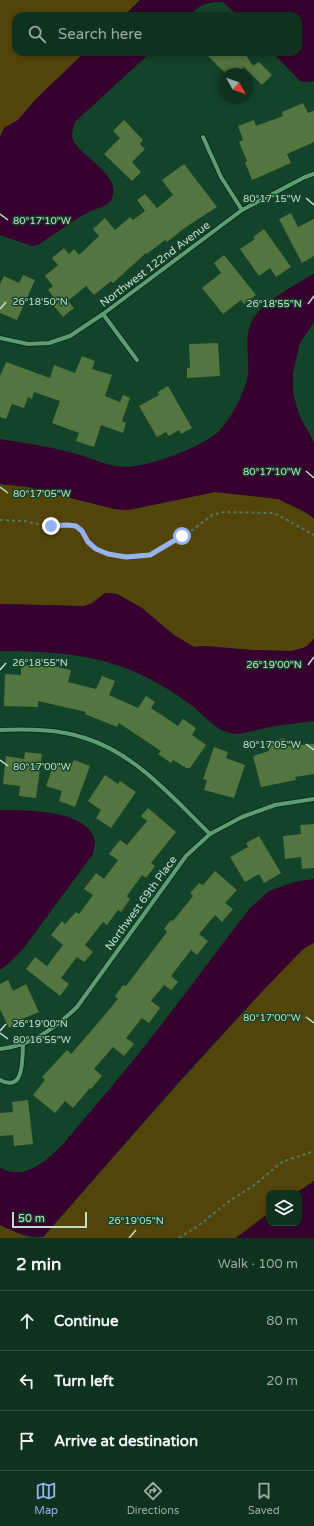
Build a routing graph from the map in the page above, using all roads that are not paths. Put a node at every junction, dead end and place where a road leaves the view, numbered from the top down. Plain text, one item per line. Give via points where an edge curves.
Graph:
1 (203, 136) dead end
2 (314, 174) edge
3 (242, 210) junction
4 (103, 314) junction
5 (0, 338) edge
6 (137, 360) dead end
7 (0, 730) edge
8 (314, 799) edge
9 (210, 834) junction
10 (23, 1044) junction
11 (2, 1049) edge
12 (0, 1080) edge

1 - 3 street via 221,177
2 - 3 street, Northwest 122nd Avenue
3 - 4 street, Northwest 122nd Avenue
4 - 5 street, Northwest 122nd Avenue via 70,336 49,342 28,344
4 - 6 street
7 - 9 street via 54,731 86,738 115,751 141,768
8 - 9 street, Northwest 69th Place via 275,805 242,817
9 - 10 street, Northwest 69th Place via 186,856 77,1007 60,1024
10 - 11 street, Northwest 69th Place
10 - 12 street via 21,1073 18,1078 6,1083

